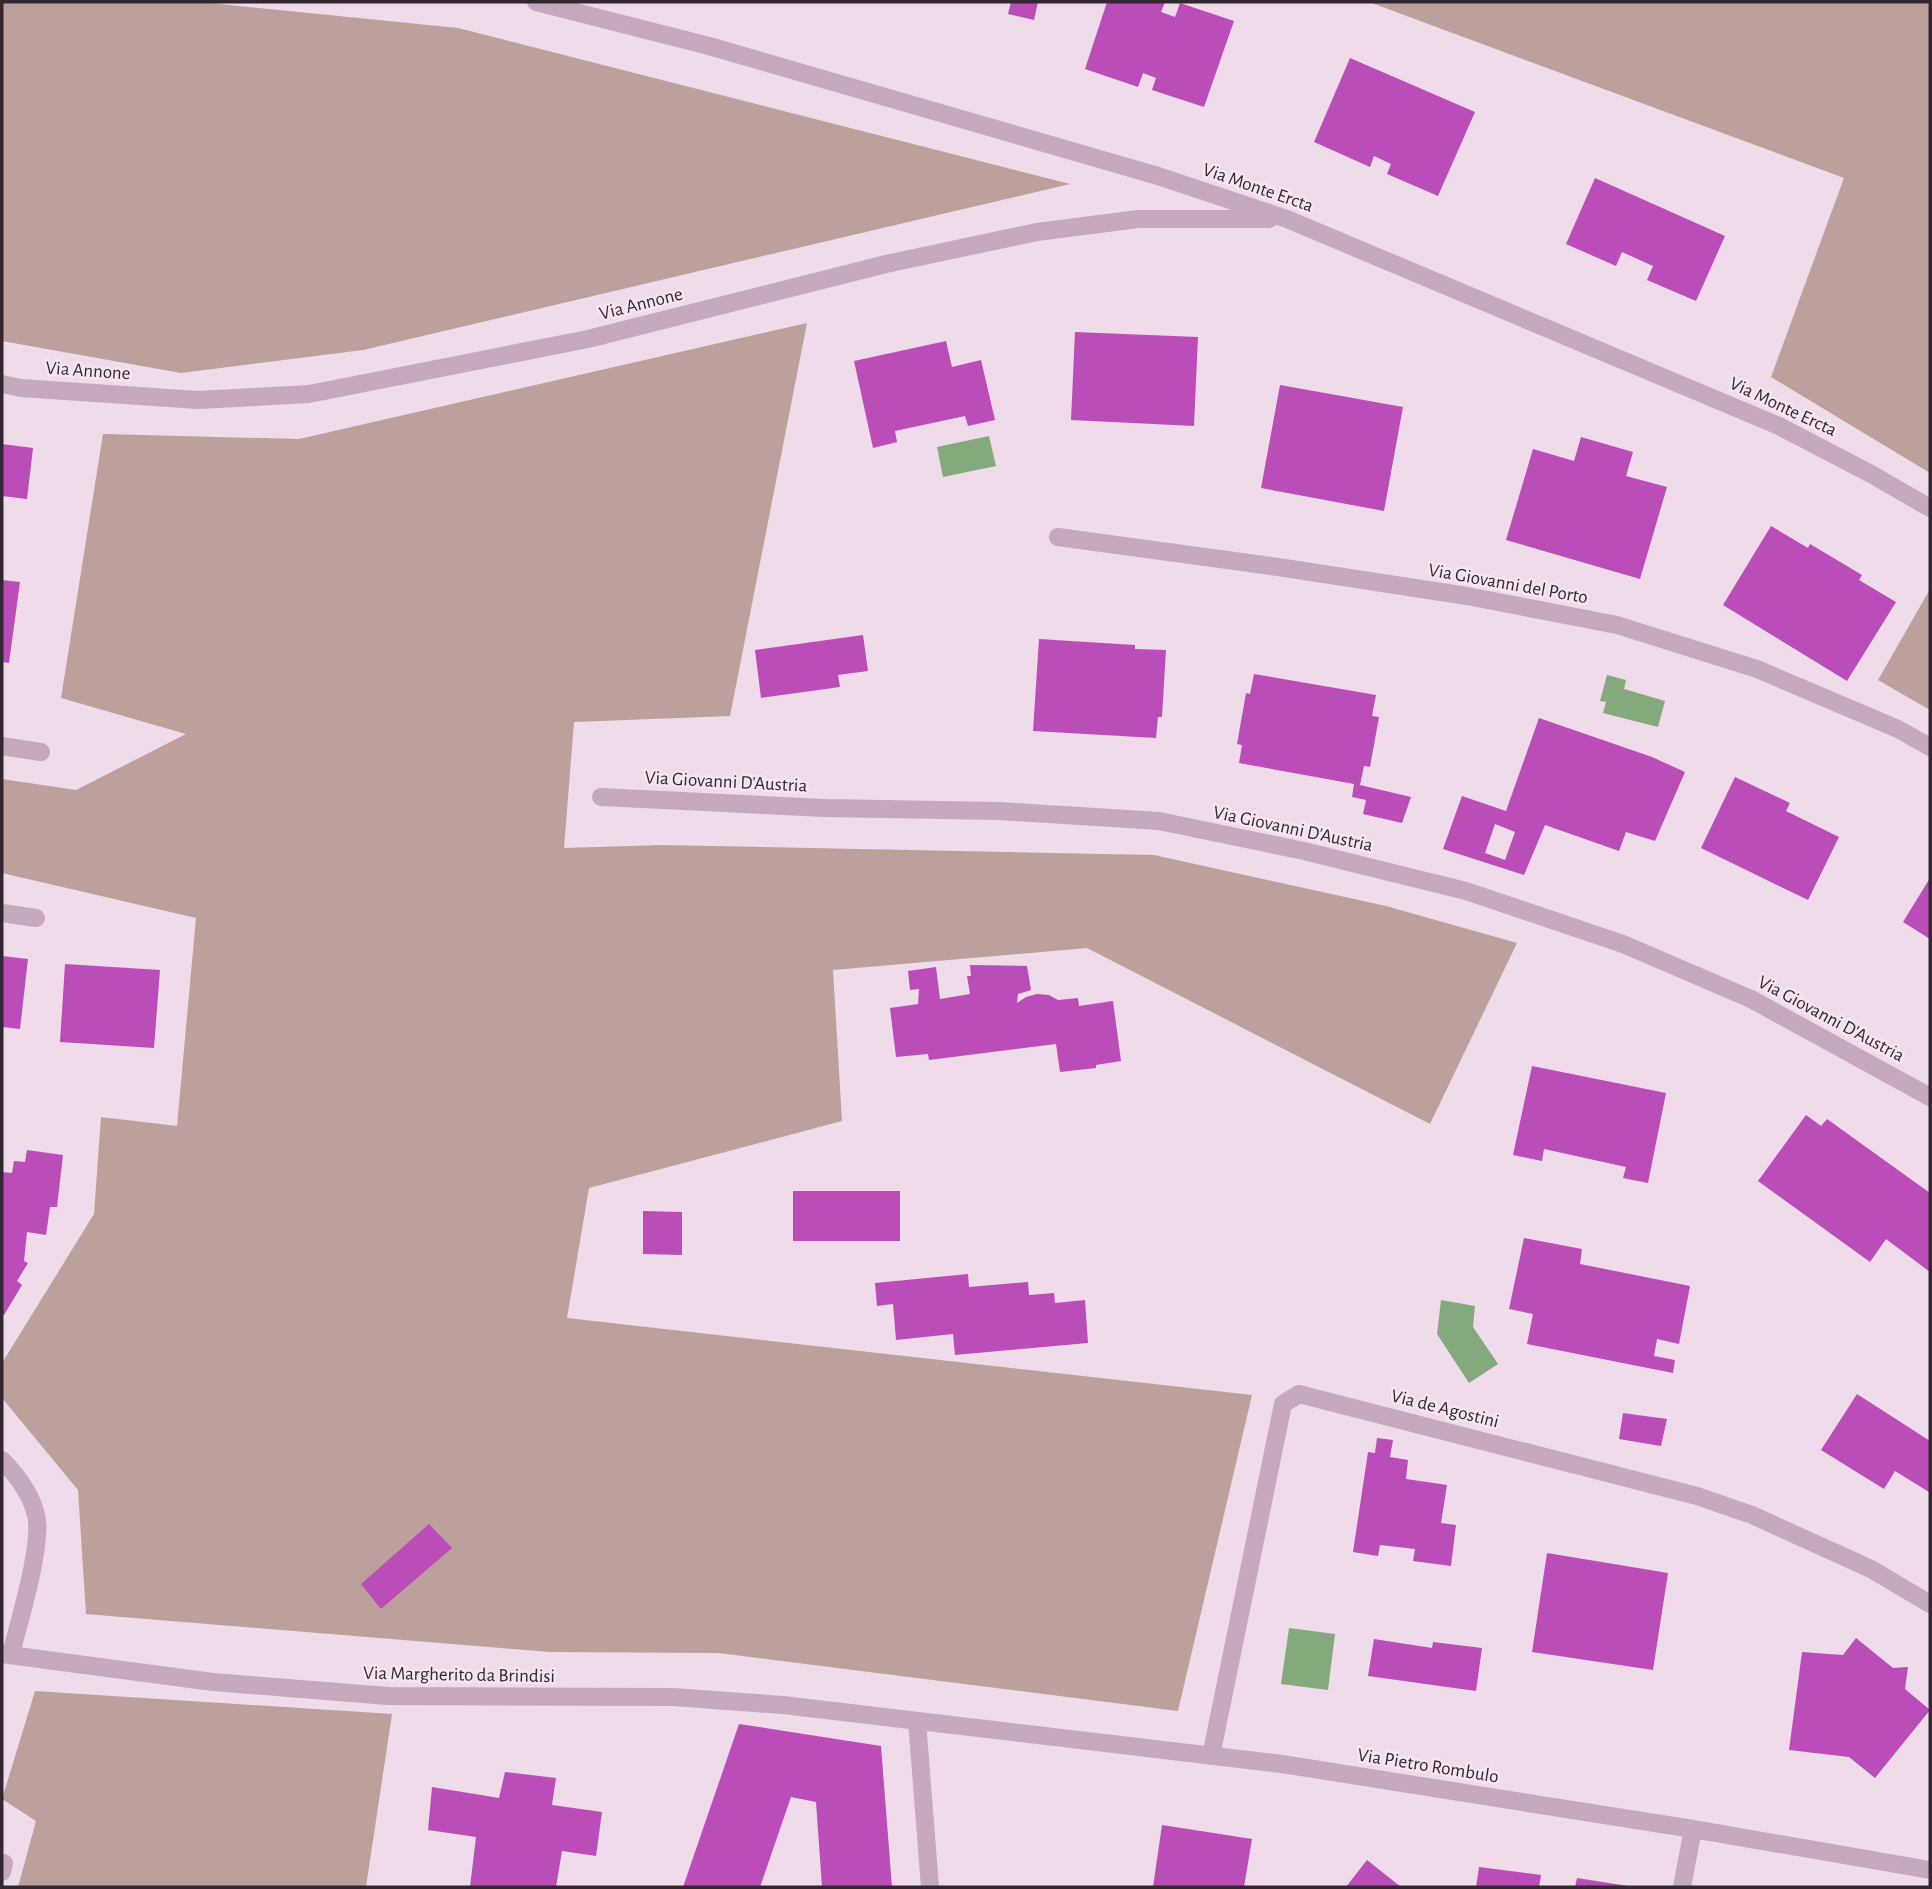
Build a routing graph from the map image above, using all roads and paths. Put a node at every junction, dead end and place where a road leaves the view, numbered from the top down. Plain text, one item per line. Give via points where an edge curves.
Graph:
1 (536, 2) edge
2 (1287, 219) junction
3 (2, 384) edge
4 (1930, 508) edge
5 (1058, 537) dead end
6 (2, 746) edge
7 (1930, 747) edge
8 (41, 752) dead end
9 (601, 797) dead end
10 (2, 914) edge
11 (36, 918) dead end
12 (1930, 1097) edge
13 (2, 1460) edge
14 (1930, 1604) edge
15 (6, 1654) edge
16 (917, 1721) junction
17 (1210, 1756) junction
18 (1693, 1829) junction
19 (1930, 1870) edge
20 (930, 1887) edge
21 (1682, 1887) edge

1 - 2 street, Via Monte Ercta via 709,46 1144,172
2 - 3 street, Via Annone via 1138,219 1037,232 886,264 588,339 309,394 198,400
2 - 4 street, Via Monte Ercta via 1779,426
5 - 7 street, Via Giovanni del Porto via 1467,596 1616,625 1757,669
6 - 8 street
9 - 12 street, Via Giovanni D'Austria via 1159,821 1304,850 1466,891 1623,944 1751,999
10 - 11 street
13 - 15 street via 19,1478 36,1516 35,1552
14 - 17 street, Via de Agostini via 1871,1569 1752,1515 1697,1496 1299,1394 1283,1404
15 - 16 street, Via Margherito da Brindisi via 313,1691 388,1696 673,1697
16 - 17 street, Via Pietro Rombulo
16 - 20 street
17 - 18 street, Via Pietro Rombulo
18 - 19 street, Via Pietro Rombulo
18 - 21 street

